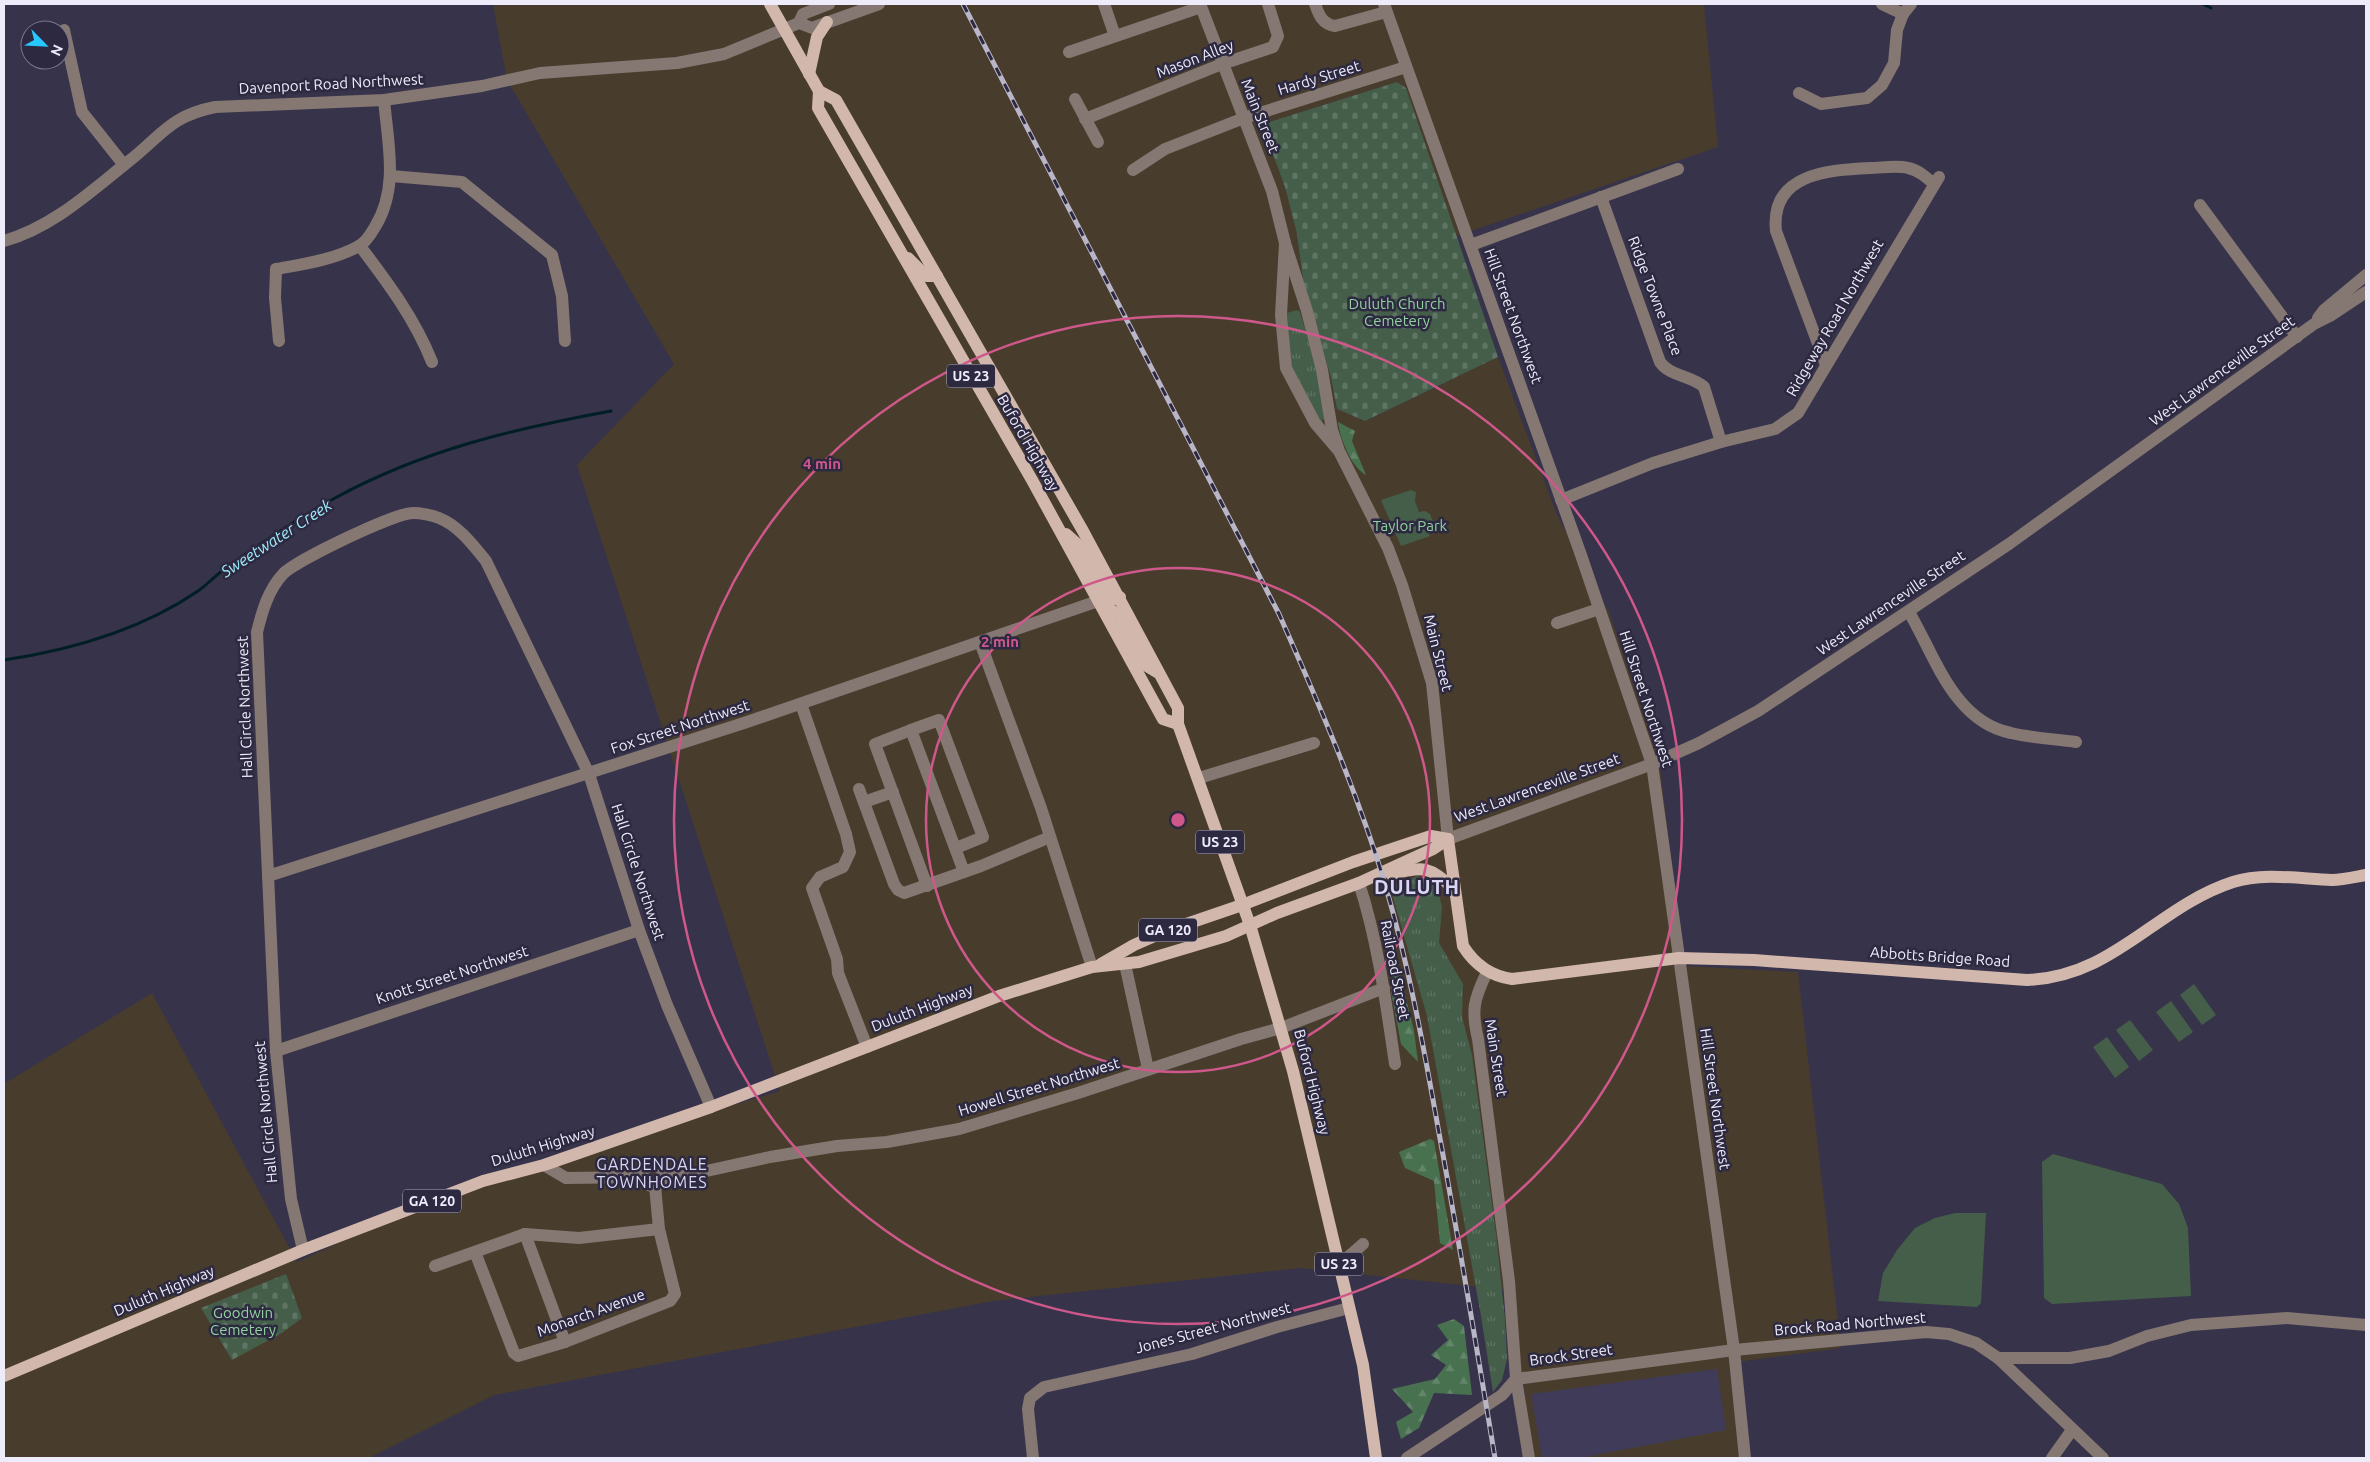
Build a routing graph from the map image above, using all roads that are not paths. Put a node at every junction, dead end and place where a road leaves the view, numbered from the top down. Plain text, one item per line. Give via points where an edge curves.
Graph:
1 (770, 4) edge
2 (829, 4) edge
3 (879, 4) edge
4 (1104, 4) edge
5 (1268, 4) edge
6 (1315, 4) edge
7 (1882, 4) edge
8 (1912, 4) edge
9 (1201, 5) edge
10 (1385, 8) edge
11 (1902, 14) junction
12 (827, 22) junction
13 (799, 23) junction
14 (784, 28) junction
15 (1115, 36) junction
16 (1068, 52) dead end
17 (70, 57) edge
18 (1222, 64) junction
19 (1406, 67) junction
20 (809, 74) junction
21 (819, 91) junction
22 (1799, 93) dead end
23 (1074, 99) dead end
24 (384, 100) junction
25 (1244, 118) junction
26 (1085, 119) junction
27 (1098, 142) dead end
28 (124, 164) junction
29 (1678, 169) dead end
30 (1133, 170) dead end
31 (392, 176) junction
32 (1601, 197) junction
33 (2200, 205) dead end
34 (4, 241) edge
35 (1284, 243) junction
36 (1471, 245) junction
37 (360, 246) junction
38 (900, 251) junction
39 (2366, 275) edge
40 (937, 276) junction
41 (2366, 292) edge
42 (1303, 299) junction
43 (1282, 307) junction
44 (2314, 324) junction
45 (2297, 337) junction
46 (279, 341) dead end
47 (565, 341) dead end
48 (432, 362) dead end
49 (1826, 365) junction
50 (969, 371) junction
51 (1018, 419) junction
52 (1721, 442) junction
53 (1339, 451) junction
54 (1561, 500) junction
55 (1060, 530) junction
56 (1120, 597) junction
57 (1098, 601) junction
58 (1599, 609) junction
59 (1909, 612) junction
60 (1557, 623) dead end
61 (980, 642) junction
62 (1159, 674) junction
63 (801, 704) junction
64 (1178, 724) junction
65 (911, 730) junction
66 (2076, 742) dead end
67 (1314, 743) dead end
68 (1652, 764) junction
69 (589, 774) junction
70 (1199, 778) junction
71 (860, 789) dead end
72 (893, 792) junction
73 (864, 802) junction
74 (1050, 837) junction
75 (1448, 839) junction
76 (956, 848) junction
77 (964, 872) junction
78 (1381, 874) junction
79 (2366, 875) edge
80 (268, 876) junction
81 (1359, 884) junction
82 (927, 886) junction
83 (1454, 888) junction
84 (1242, 905) junction
85 (1250, 925) junction
86 (639, 930) junction
87 (1679, 958) junction
88 (1125, 964) junction
89 (1096, 966) junction
90 (1487, 972) junction
91 (1384, 988) junction
92 (1281, 1028) junction
93 (868, 1047) junction
94 (276, 1051) junction
95 (1395, 1064) dead end
96 (1148, 1070) junction
97 (711, 1108) junction
98 (544, 1165) junction
99 (658, 1181) junction
100 (659, 1229) junction
101 (525, 1234) junction
102 (1363, 1244) dead end
103 (304, 1250) junction
104 (475, 1252) junction
105 (1339, 1265) junction
106 (435, 1266) dead end
107 (1349, 1308) junction
108 (2366, 1325) edge
109 (565, 1342) junction
110 (1734, 1350) junction
111 (1998, 1358) junction
112 (4, 1376) edge
113 (1516, 1379) junction
114 (2072, 1430) junction
115 (1034, 1458) edge
116 (1376, 1458) edge
117 (1407, 1458) edge
118 (1529, 1458) edge
119 (1745, 1458) edge
120 (2052, 1458) edge
121 (2103, 1458) edge

1 - 14 main road, Buford Highway / US 23
2 - 13 street via 803,14
3 - 12 street
4 - 15 street
5 - 18 street, Mason Alley via 1278,36 1273,47
6 - 10 street via 1322,20 1335,26
7 - 11 street
8 - 11 street
9 - 15 street
9 - 18 street, Main Street
10 - 19 street, Hill Street Northwest
11 - 22 street via 1894,63 1882,85 1867,98 1821,104
12 - 13 street via 812,28
12 - 20 main road via 817,38
13 - 14 street, Davenport Road Northwest
14 - 20 main road, Buford Highway / US 23
14 - 24 street, Davenport Road Northwest via 724,54 677,63 540,73 482,86
15 - 16 street
17 - 28 street via 82,112
18 - 25 street, Main Street
18 - 26 street, Mason Alley
19 - 25 street, Hardy Street
19 - 36 street, Hill Street Northwest
20 - 21 main road, Buford Highway / US 23
21 - 38 main road, Buford Highway / US 23 via 818,108
21 - 40 main road, Buford Highway / US 23 via 836,100
23 - 26 street
24 - 28 street, Davenport Road Northwest via 215,107 193,111 170,124
24 - 31 street
25 - 30 street, Hardy Street via 1165,149
25 - 35 street, Main Street via 1272,191
26 - 27 street
28 - 34 street, Davenport Road Northwest via 88,195 44,225
29 - 32 street
31 - 37 street via 382,215
31 - 47 street via 462,182 552,255 562,296
32 - 36 street
32 - 52 street, Ridge Towne Place via 1660,362 1664,367 1697,380 1704,387
33 - 45 street
35 - 42 street, Main Street
35 - 43 street, Main Street
36 - 54 street, Hill Street Northwest
37 - 46 street via 322,260 276,269 274,298
37 - 48 street via 403,304
38 - 40 main road via 926,276
38 - 50 main road, Buford Highway / US 23
39 - 44 street, West Lawrenceville Street via 2324,310
40 - 51 main road, Buford Highway / US 23
41 - 44 street, West Lawrenceville Street
42 - 43 street
42 - 53 street, Main Street
43 - 53 street, Main Street via 1286,368 1315,423
44 - 45 street, West Lawrenceville Street
45 - 59 street, West Lawrenceville Street
49 - 49 street, Ridgeway Road Northwest via 1936,180 1906,167 1851,169 1804,178 1793,184 1778,205 1774,216 1776,231
49 - 52 street, Ridgeway Road Northwest via 1798,413 1775,429
50 - 51 main road via 982,373 1005,411
50 - 55 main road, Buford Highway / US 23
51 - 56 main road, Buford Highway / US 23
52 - 54 street, Ridgeway Road Northwest via 1653,463
53 - 75 street, Main Street via 1388,548 1430,676
54 - 58 street, Hill Street Northwest
55 - 56 main road via 1077,544 1108,594 1114,599
55 - 57 main road, Buford Highway / US 23
56 - 62 main road, Buford Highway / US 23
57 - 61 street, Fox Street Northwest
57 - 62 main road via 1120,616 1142,663
57 - 64 main road, Buford Highway / US 23 via 1163,719
58 - 60 street
58 - 68 street, Hill Street Northwest
59 - 66 street via 1950,687 1974,717 2012,734
59 - 68 street, West Lawrenceville Street via 1758,711
61 - 63 street, Fox Street Northwest
61 - 74 street
62 - 64 main road, Buford Highway / US 23 via 1178,708
63 - 69 street, Fox Street Northwest
63 - 93 street via 850,852 843,867 820,877 812,888 837,959 838,973
64 - 70 main road, Buford Highway / US 23
65 - 72 street via 874,744
65 - 76 street
65 - 76 street via 939,720 983,837
67 - 70 street
68 - 75 street, West Lawrenceville Street
68 - 87 street, Hill Street Northwest
69 - 80 street, Fox Street Northwest
69 - 80 street, Hall Circle Northwest via 486,561 467,537 440,518 413,513 388,519 284,573 274,584 262,610 257,632
69 - 86 street, Hall Circle Northwest
70 - 84 main road, Buford Highway / US 23
71 - 73 street
72 - 73 street
72 - 82 street
73 - 82 street via 898,890 904,893
74 - 77 street
74 - 89 street
75 - 78 main road, West Lawrenceville Street
75 - 83 main road, Main Street
75 - 84 main road, West Lawrenceville Street via 1431,836
76 - 77 street
77 - 82 street
78 - 81 main road, West Lawrenceville Street
78 - 83 main road via 1423,868
79 - 87 main road, Abbotts Bridge Road via 2334,880 2280,877 2235,881 2198,896 2094,964 2050,980
80 - 94 street, Hall Circle Northwest
81 - 85 main road, West Lawrenceville Street
81 - 91 street, Railroad Street
83 - 90 main road, Main Street via 1463,946
84 - 85 main road, Buford Highway / US 23
84 - 89 main road, Duluth Highway / GA 120 via 1166,931
85 - 88 main road, Duluth Highway / GA 120 via 1180,951
85 - 92 main road, Buford Highway / US 23
86 - 94 street, Knott Street Northwest
86 - 97 street, Hall Circle Northwest
87 - 90 main road, Abbotts Bridge Road via 1526,979 1501,978
87 - 110 street, Hill Street Northwest
88 - 89 main road, Duluth Highway / GA 120
88 - 96 street
89 - 93 main road, Duluth Highway / GA 120 via 999,996
90 - 113 street, Main Street via 1475,1000 1473,1018 1510,1281
91 - 92 street, Howell Street Northwest
91 - 95 street, Railroad Street
92 - 96 street, Howell Street Northwest
92 - 105 main road, Buford Highway / US 23
93 - 97 main road, Duluth Highway / GA 120
94 - 103 street, Hall Circle Northwest via 291,1199
96 - 99 street, Howell Street Northwest via 997,1119 959,1128 887,1142 836,1146 770,1157
97 - 98 main road, Duluth Highway / GA 120
98 - 99 street, Howell Street Northwest via 566,1178 643,1177 646,1170 653,1167 660,1171
98 - 103 main road, Duluth Highway / GA 120 via 483,1181
99 - 100 street, Monarch Avenue
100 - 101 street via 579,1238
100 - 109 street, Monarch Avenue via 674,1284 675,1294 670,1301
101 - 104 street
101 - 109 street
102 - 105 street
103 - 112 main road, Duluth Highway / GA 120
104 - 106 street
104 - 109 street, Monarch Avenue via 514,1353 518,1356
105 - 107 main road, Buford Highway / US 23
107 - 115 street, Jones Street Northwest via 1192,1354 1044,1387 1030,1398 1028,1409
107 - 116 main road, Buford Highway / US 23 via 1364,1365
108 - 111 street via 2287,1318 2191,1325 2147,1336 2108,1351 2070,1358
110 - 111 street, Brock Road Northwest via 1926,1332 1950,1334 1976,1343
110 - 113 street, Brock Street
110 - 119 street, Hill Street Northwest
111 - 114 street, Brock Road Northwest
113 - 117 street, Brock Street via 1502,1395
113 - 118 street, Main Street
114 - 120 street
114 - 121 street, Brock Road Northwest

